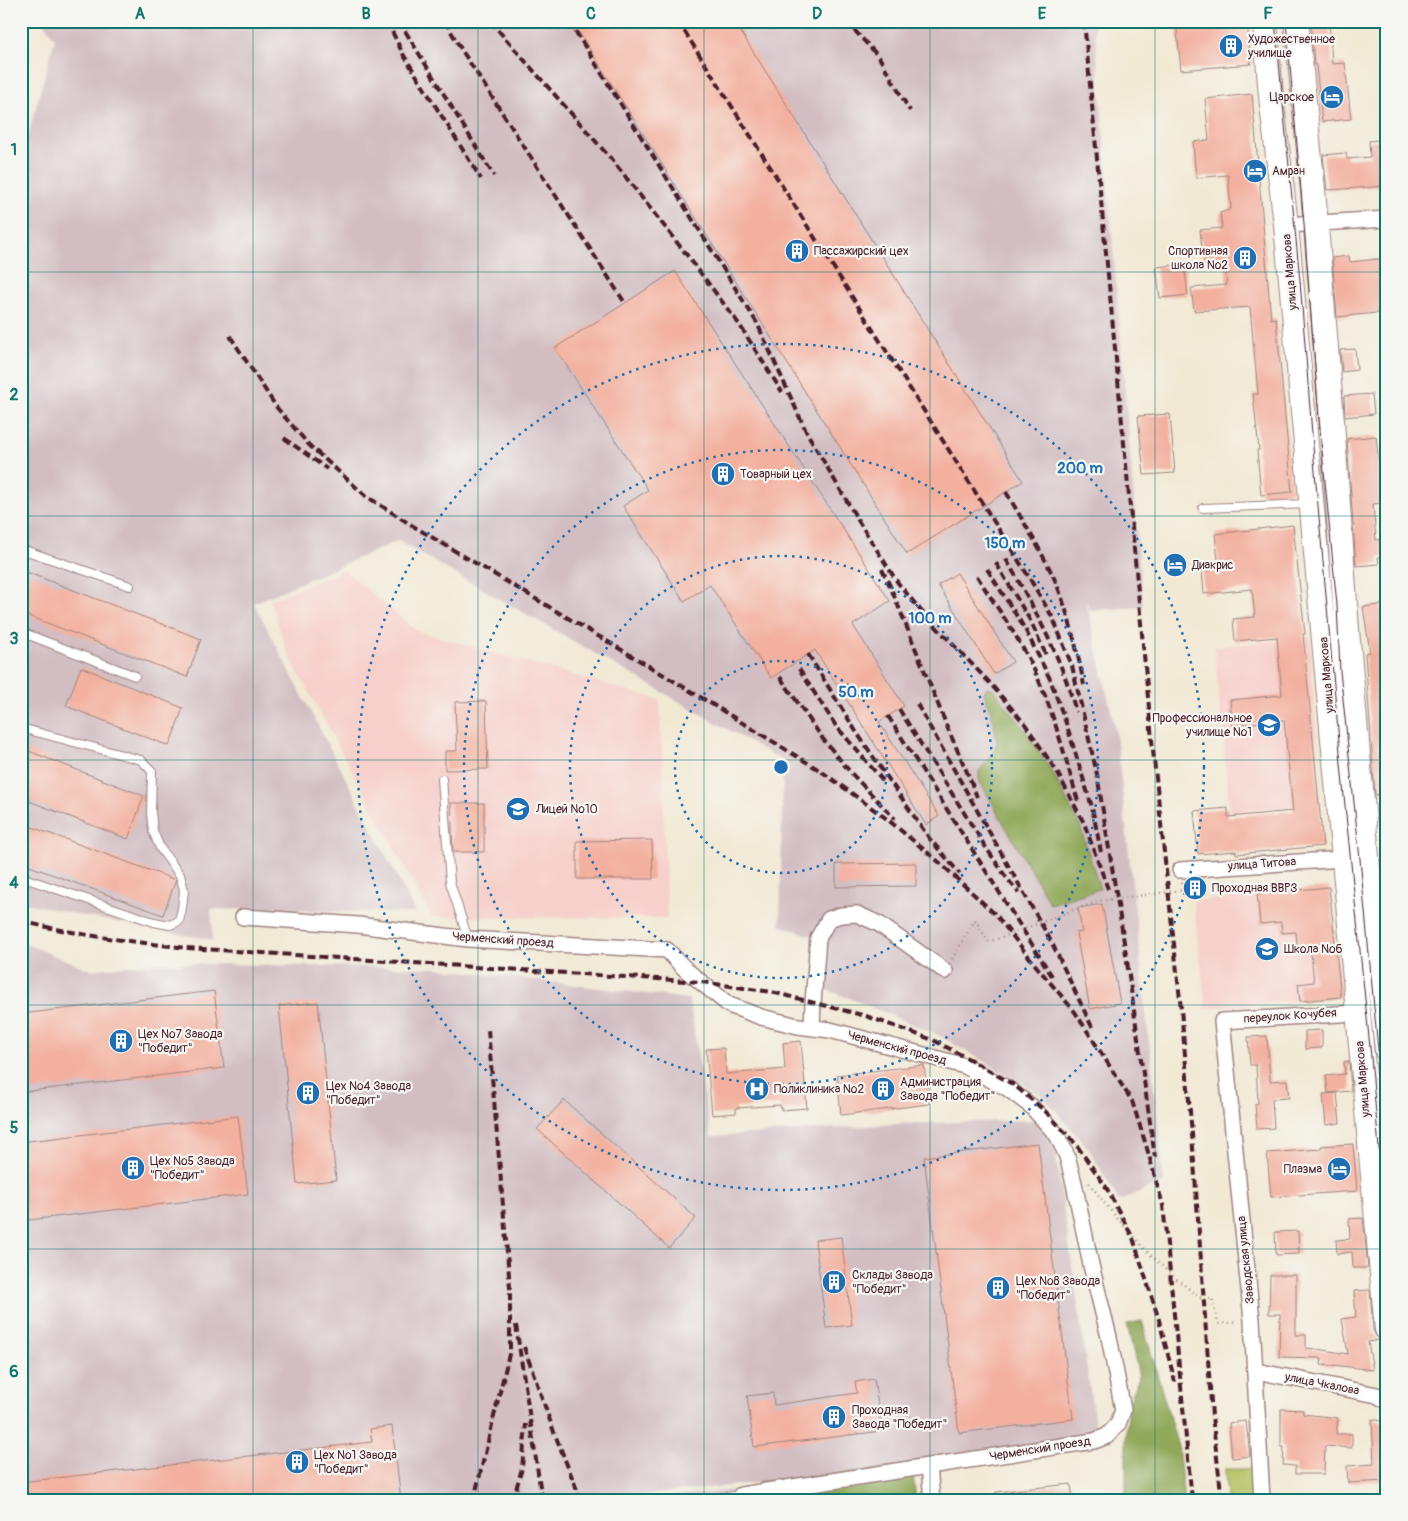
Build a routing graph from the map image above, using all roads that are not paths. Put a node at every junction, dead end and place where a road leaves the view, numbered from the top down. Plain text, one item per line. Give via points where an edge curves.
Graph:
1 (1265, 21) edge
2 (1296, 21) edge
3 (1387, 218) edge
4 (1316, 223) junction
5 (1286, 225) junction
6 (1311, 504) junction
7 (1203, 508) dead end
8 (21, 549) edge
9 (130, 586) dead end
10 (21, 632) edge
11 (135, 676) dead end
12 (21, 728) edge
13 (442, 779) dead end
14 (1343, 860) junction
15 (1180, 870) dead end
16 (21, 877) edge
17 (1346, 888) junction
18 (1379, 888) edge
19 (242, 917) dead end
20 (1380, 925) edge
21 (1349, 926) junction
22 (468, 939) junction
23 (946, 971) road end
24 (1357, 1013) junction
25 (1222, 1021) joint
26 (812, 1028) junction
27 (1387, 1050) edge
28 (1387, 1329) edge
29 (1256, 1371) junction
30 (1387, 1401) edge
31 (929, 1466) junction
32 (742, 1498) edge
33 (710, 1499) edge
34 (932, 1500) edge
35 (1262, 1500) edge

1 - 5 main road, улица Маркова
2 - 4 main road, улица Маркова
3 - 4 street
4 - 5 street
4 - 18 main road, улица Маркова via 1347,630
5 - 6 main road, улица Маркова
6 - 7 lane
6 - 14 main road, улица Маркова
8 - 9 lane
10 - 11 lane
12 - 16 lane via 141,760 152,771 153,831 160,848 180,874 184,890 179,921 170,925 154,922
13 - 22 lane via 450,882
14 - 15 street, улица Титова
14 - 17 main road, улица Маркова
17 - 18 street
17 - 21 main road, улица Маркова
18 - 20 main road, улица Маркова
19 - 22 street, Черменский проезд via 358,925
20 - 21 street
20 - 27 main road, улица Маркова
21 - 24 main road, улица Маркова
22 - 26 street, Черменский проезд via 667,950 729,1005 761,1017
23 - 26 street via 879,924 857,914 841,914 829,919 818,938
24 - 25 street, переулок Кочубея
24 - 28 main road, улица Маркова
25 - 29 street, Заводская улица
26 - 31 street, Черменский проезд via 965,1066 1007,1088 1031,1106 1057,1135 1067,1156 1123,1410 1118,1424 1107,1436 1094,1441
29 - 30 street, улица Чкалова via 1377,1395
29 - 35 street, Заводская улица
31 - 32 street, Черменский проезд
31 - 34 street
32 - 33 lane

